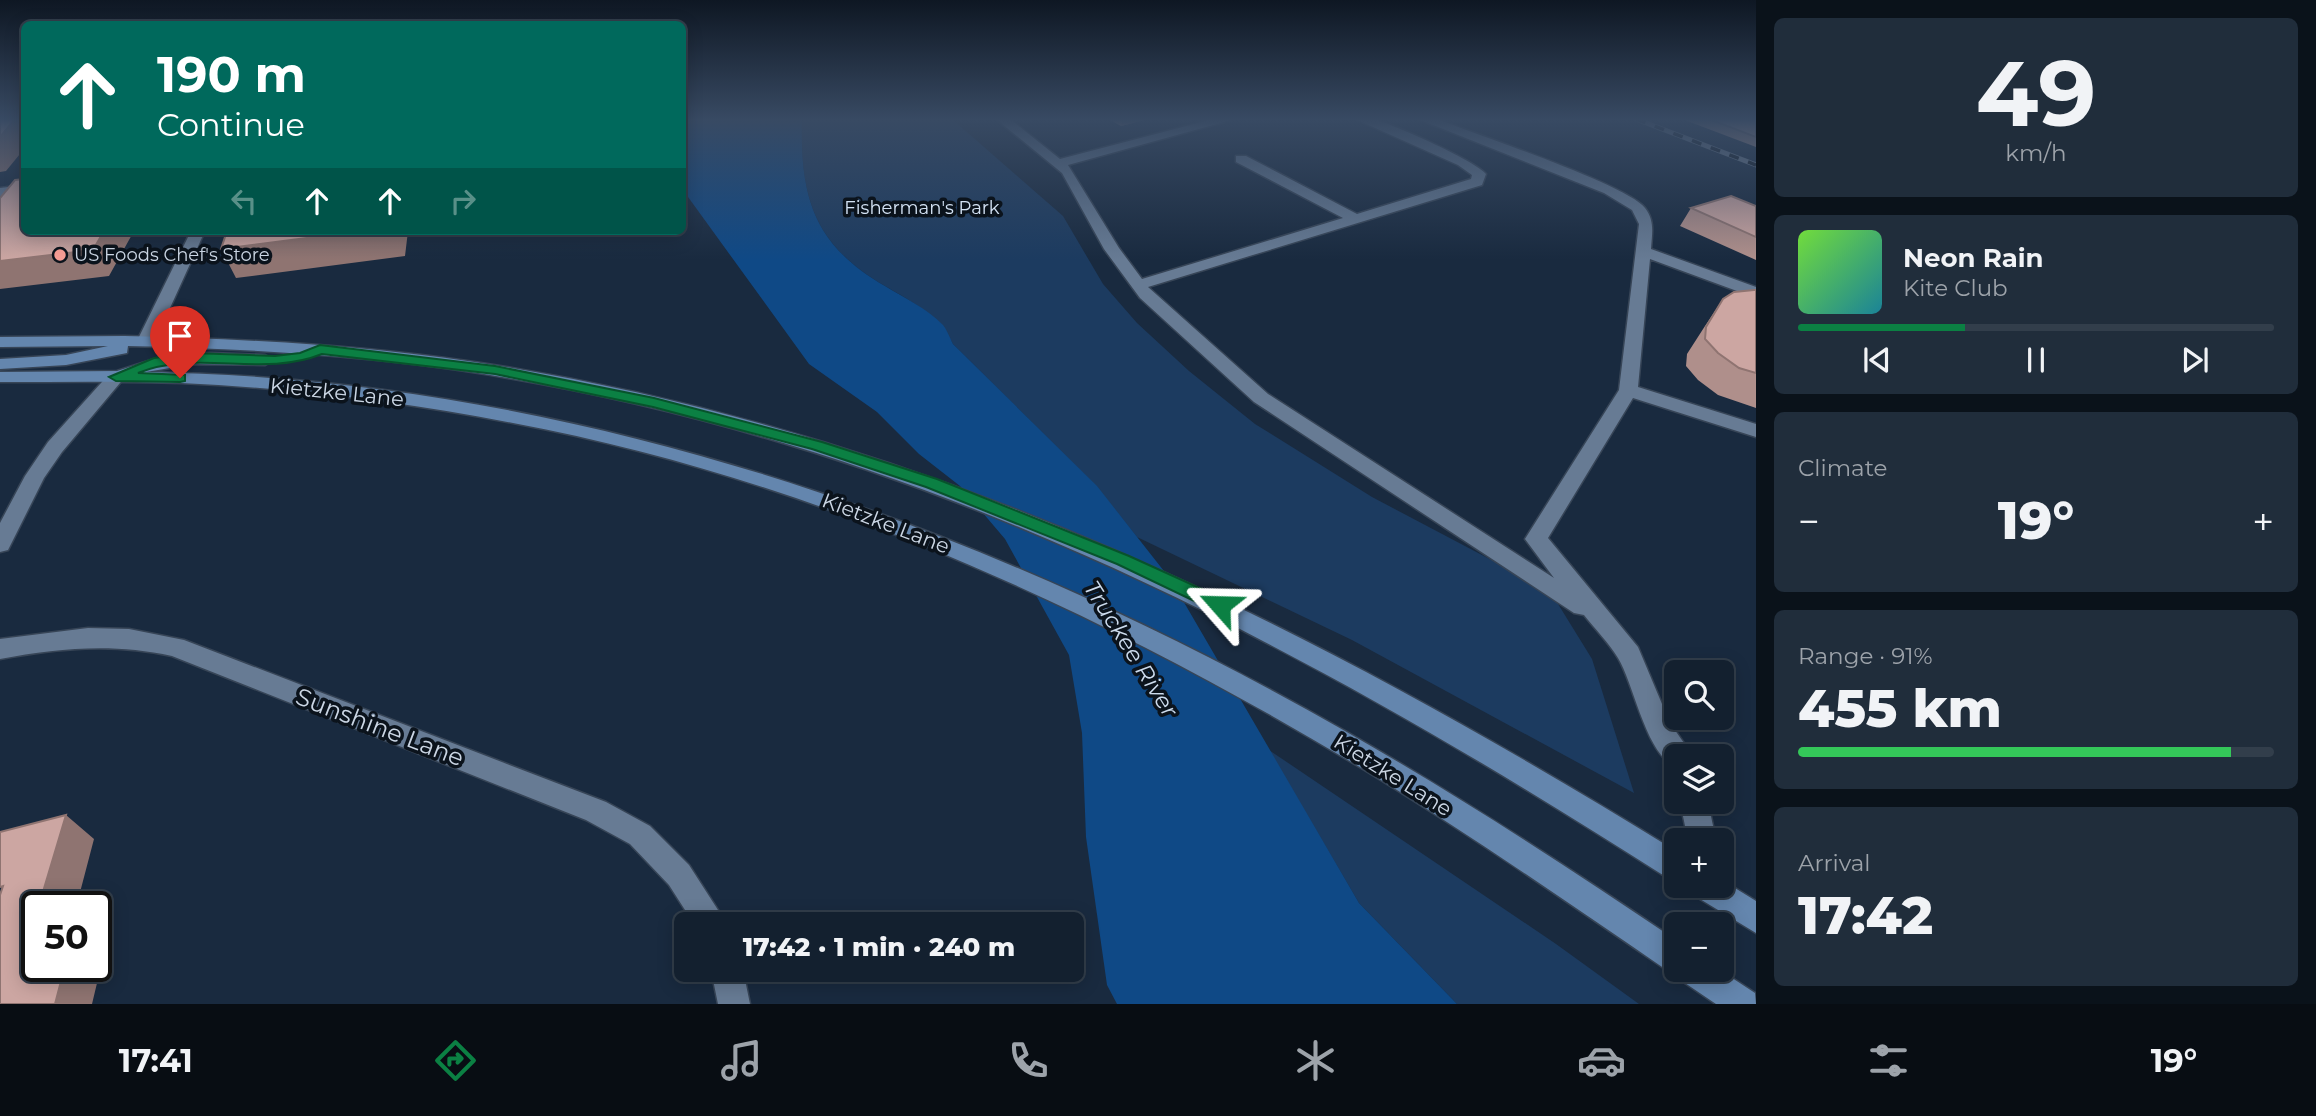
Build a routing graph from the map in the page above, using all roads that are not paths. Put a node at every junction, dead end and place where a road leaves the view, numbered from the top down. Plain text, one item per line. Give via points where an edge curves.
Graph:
1 (1060, 166) edge
2 (1254, 166) edge
3 (1468, 166) edge
4 (1545, 166) edge
5 (21, 189) edge
6 (0, 192) edge
7 (1356, 219) junction
8 (196, 235) edge
9 (1643, 251) junction
10 (1139, 285) junction
11 (1756, 293) edge
12 (146, 341) junction
13 (0, 342) edge
14 (320, 349) junction
15 (0, 364) edge
16 (0, 377) edge
17 (116, 377) junction
18 (1628, 390) junction
19 (1756, 431) edge
20 (0, 544) edge
21 (1598, 617) junction
22 (0, 649) edge
23 (1671, 744) edge
24 (1664, 860) edge
25 (1727, 898) edge
26 (704, 912) edge
27 (1756, 918) edge
28 (1664, 950) edge
29 (729, 982) edge
30 (1711, 982) edge
31 (734, 1004) edge
32 (1744, 1004) edge

1 - 10 street
2 - 7 street
3 - 7 street via 1479,174 1477,182
4 - 9 street via 1609,190 1638,208 1646,224
5 - 6 street
7 - 10 street
8 - 12 street
9 - 11 street
9 - 18 street
10 - 21 street via 1261,398
12 - 13 main road, Kietzke Lane
12 - 14 main road, Kietzke Lane
12 - 15 main road via 66,360
14 - 17 main road via 303,357 275,360 192,357 154,362
14 - 24 main road, Kietzke Lane via 550,380 817,446 931,483 1123,560 1268,628 1425,714
16 - 17 main road, Kietzke Lane
17 - 20 street via 55,447
17 - 28 main road, Kietzke Lane via 349,392 502,415 677,455 840,504 1005,570 1234,683 1336,739
18 - 19 street
18 - 21 street via 1536,539
21 - 23 street via 1629,654 1660,730
22 - 26 street, Sunshine Lane via 96,635 136,637 175,647 596,811 640,835 679,875
25 - 27 main road
29 - 31 street
30 - 32 main road

